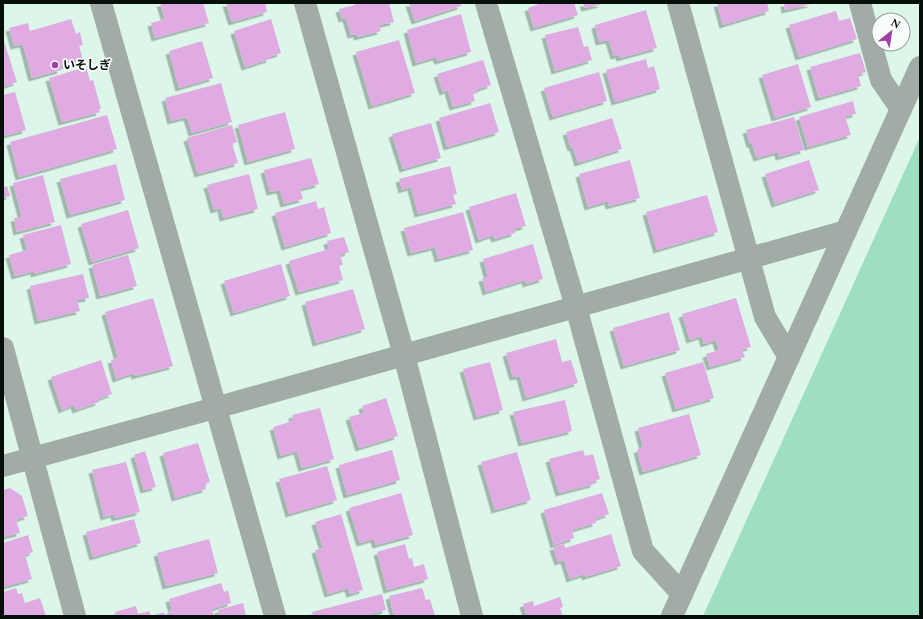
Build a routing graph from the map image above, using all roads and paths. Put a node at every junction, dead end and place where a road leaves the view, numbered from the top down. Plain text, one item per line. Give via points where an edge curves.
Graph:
1 (101, 3) edge
2 (305, 3) edge
3 (486, 3) edge
4 (678, 3) edge
5 (860, 3) edge
6 (920, 67) edge
7 (901, 109) junction
8 (846, 231) junction
9 (748, 258) junction
10 (576, 307) junction
11 (3, 348) edge
12 (404, 355) junction
13 (789, 356) junction
14 (215, 408) junction
15 (32, 458) junction
16 (3, 466) edge
17 (682, 594) junction
18 (75, 616) edge
19 (275, 616) edge
20 (472, 616) edge
21 (672, 616) edge

1 - 14 street
2 - 12 street
3 - 10 street
4 - 9 street
5 - 7 street via 881,80
6 - 7 street
7 - 8 street
8 - 9 street
8 - 13 street
9 - 10 street
9 - 13 street via 765,318
10 - 12 street
10 - 17 street via 644,551
11 - 15 street
12 - 14 street
12 - 20 street
13 - 17 street
14 - 15 street
14 - 19 street
15 - 16 street
15 - 18 street
17 - 21 street

